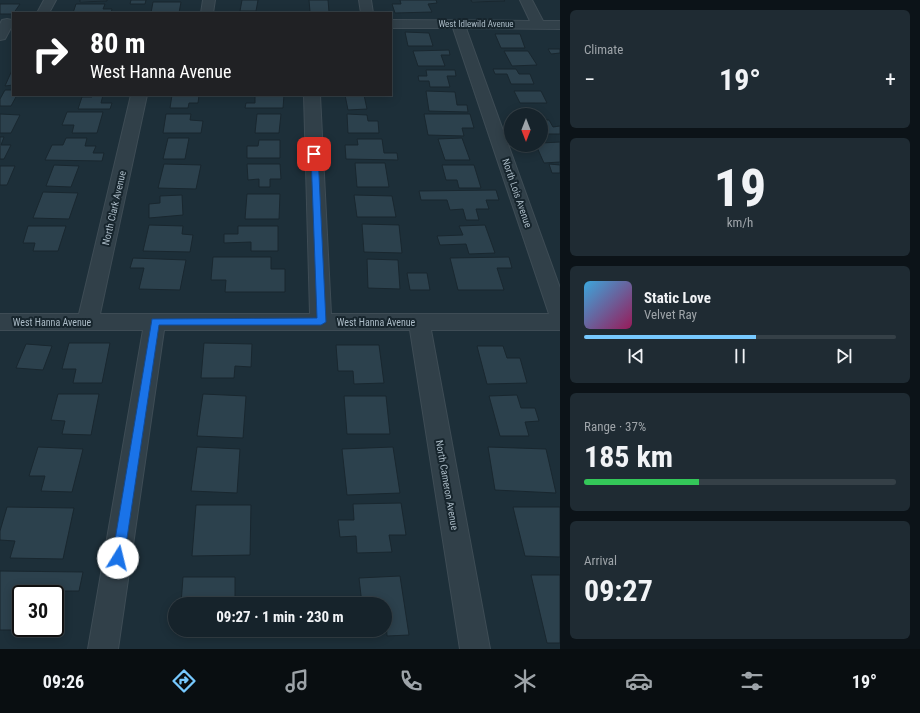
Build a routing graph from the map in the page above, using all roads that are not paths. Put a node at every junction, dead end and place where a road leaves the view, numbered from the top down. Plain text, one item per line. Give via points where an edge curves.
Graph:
1 (50, 0) edge
2 (209, 0) edge
3 (365, 0) edge
4 (526, 0) edge
5 (44, 12) edge
6 (206, 12) edge
7 (367, 12) edge
8 (7, 23) edge
9 (392, 24) edge
10 (458, 24) junction
11 (538, 24) junction
12 (560, 24) edge
13 (0, 36) edge
14 (139, 96) edge
15 (312, 96) edge
16 (560, 317) edge
17 (0, 322) edge
18 (88, 322) junction
19 (155, 322) junction
20 (321, 322) junction
21 (419, 322) junction
22 (560, 322) edge
23 (104, 649) edge
24 (476, 649) edge

1 - 5 street
2 - 6 street
3 - 7 street
4 - 11 street
8 - 13 street
9 - 10 street, West Idlewild Avenue
10 - 11 street, West Idlewild Avenue
10 - 16 street, North Lois Avenue
11 - 12 street, West Idlewild Avenue
14 - 18 street, North Clark Avenue
15 - 20 street
17 - 18 street, West Hanna Avenue
18 - 19 street, West Hanna Avenue
19 - 20 street, West Hanna Avenue
19 - 23 street
20 - 21 street, West Hanna Avenue
21 - 22 street, West Hanna Avenue
21 - 24 street, North Cameron Avenue

